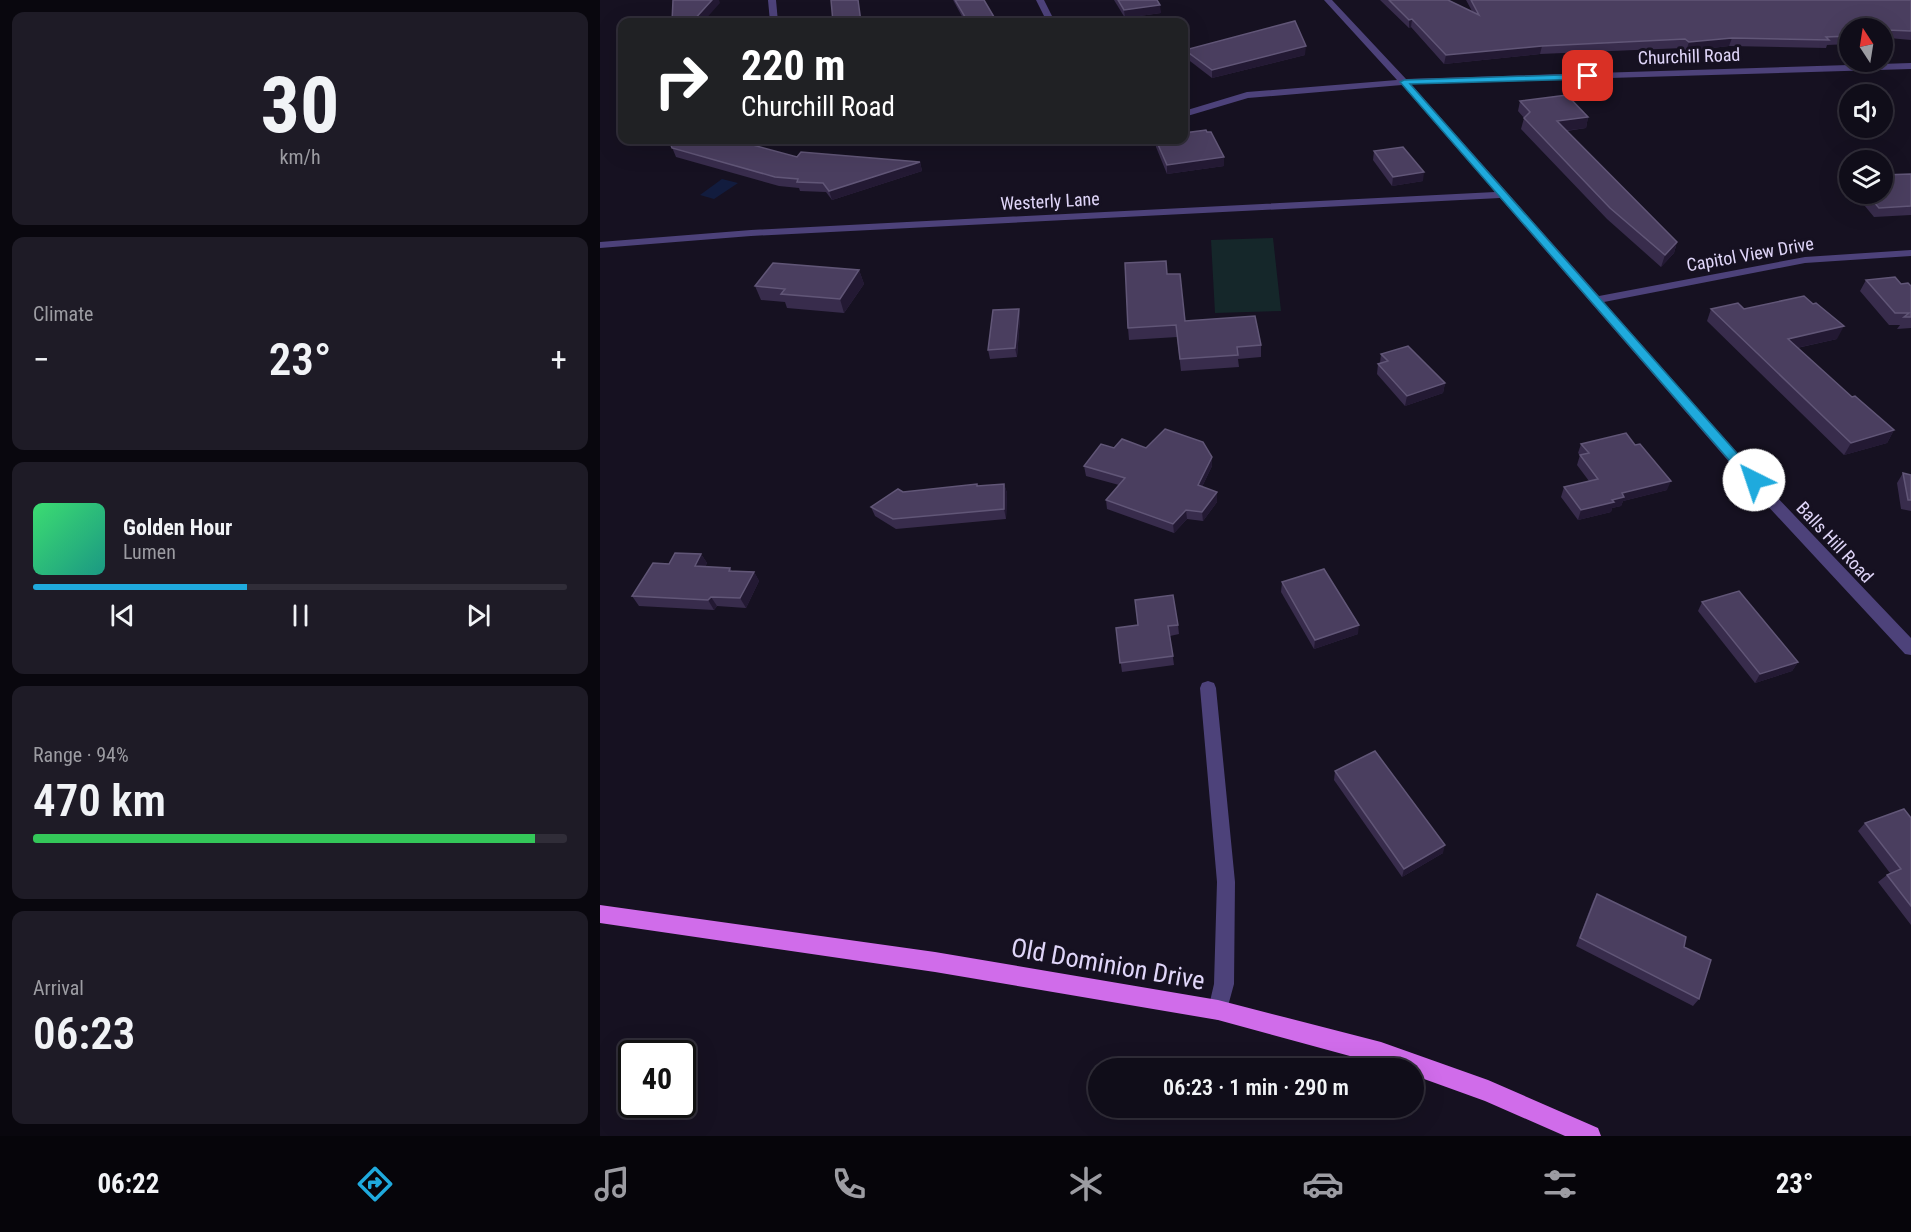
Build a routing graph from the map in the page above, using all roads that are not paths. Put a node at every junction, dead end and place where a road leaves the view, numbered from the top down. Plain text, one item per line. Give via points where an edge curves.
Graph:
1 (772, 0) edge
2 (1040, 0) edge
3 (1328, 0) edge
4 (774, 18) edge
5 (1049, 18) edge
6 (1911, 66) edge
7 (1404, 82) junction
8 (1188, 113) edge
9 (1503, 195) junction
10 (600, 245) edge
11 (1911, 253) edge
12 (1597, 300) junction
13 (1908, 641) edge
14 (1208, 688) dead end
15 (600, 914) edge
16 (1218, 1010) junction
17 (1590, 1136) edge

1 - 4 street
2 - 5 street
3 - 7 street, Balls Hill Road
6 - 7 street, Churchill Road
7 - 8 street, Churchill Road via 1268,92
7 - 9 street, Balls Hill Road
9 - 10 street, Westerly Lane via 751,233
9 - 12 street, Balls Hill Road
11 - 12 street, Capitol View Drive via 1805,260
12 - 13 street, Balls Hill Road via 1769,498
14 - 16 street via 1226,882 1224,984
15 - 16 main road, Old Dominion Drive via 935,962
16 - 17 main road, Old Dominion Drive via 1381,1053 1488,1092

